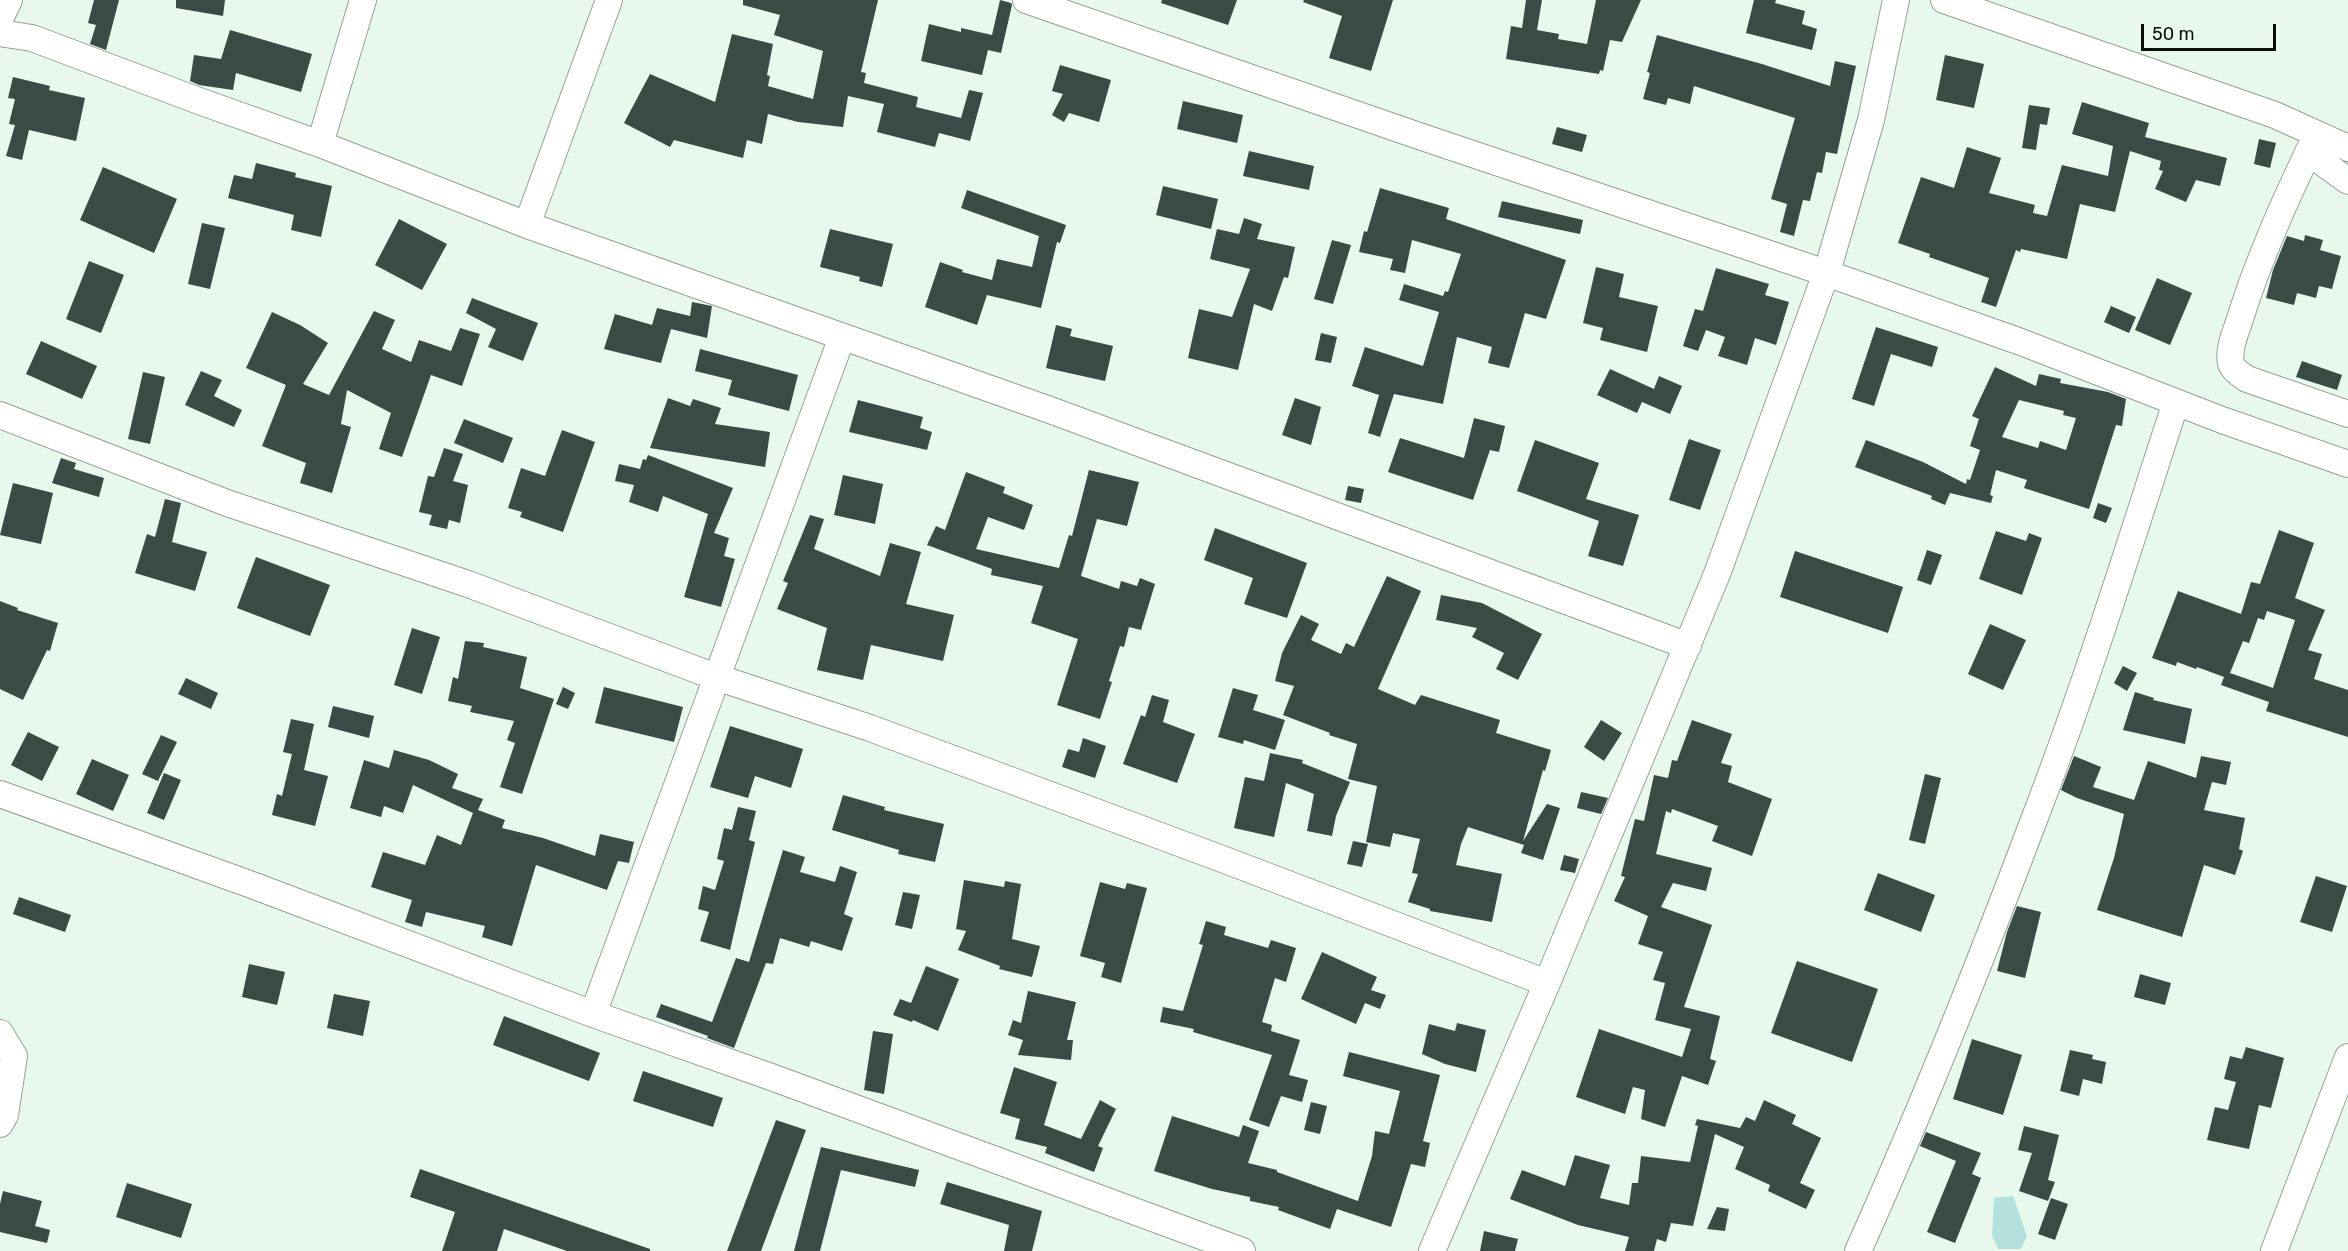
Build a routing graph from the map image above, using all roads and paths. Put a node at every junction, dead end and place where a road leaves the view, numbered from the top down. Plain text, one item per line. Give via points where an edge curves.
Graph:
1 (9, 0) edge
2 (363, 0) edge
3 (609, 0) edge
4 (1026, 0) edge
5 (1896, 0) edge
6 (1944, 0) edge
7 (0, 19) edge
8 (0, 33) edge
9 (2312, 143) junction
10 (320, 144) junction
11 (2348, 148) edge
12 (2348, 181) edge
13 (527, 225) junction
14 (1826, 273) junction
15 (842, 337) junction
16 (2176, 402) junction
17 (2348, 414) edge
18 (0, 415) edge
19 (2348, 464) edge
20 (1688, 646) junction
21 (716, 677) junction
22 (0, 794) edge
23 (1547, 983) junction
24 (593, 1014) junction
25 (0, 1033) edge
26 (2348, 1057) edge
27 (0, 1124) edge
28 (1242, 1251) edge
29 (1432, 1251) edge
30 (1858, 1251) edge
31 (2274, 1251) edge

1 - 7 street
2 - 10 street
3 - 13 street
4 - 14 street
5 - 14 street via 1872,120
6 - 9 street via 2275,115
8 - 10 street via 32,38
9 - 11 street
9 - 12 street
9 - 17 street via 2276,220 2232,344 2230,362 2247,379
10 - 13 street
13 - 15 street
14 - 16 street
14 - 20 street
15 - 20 street
15 - 21 street
16 - 19 street
16 - 30 street via 2033,824 1898,1163
18 - 21 street via 227,503 468,584
20 - 23 street
21 - 23 street via 870,728
21 - 24 street
22 - 24 street
23 - 29 street
24 - 28 street
25 - 27 street via 14,1056 5,1115
26 - 31 street

